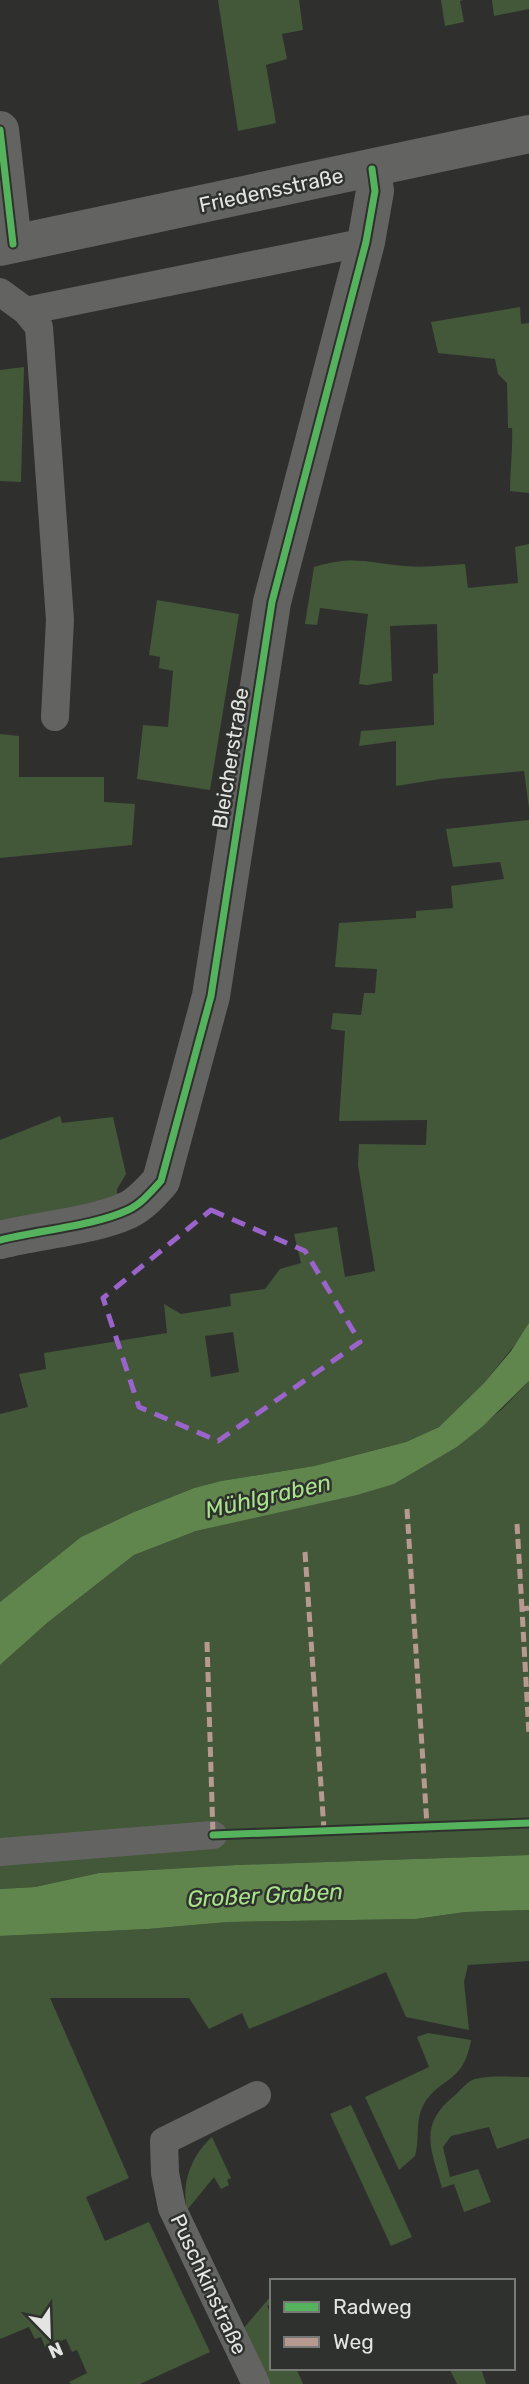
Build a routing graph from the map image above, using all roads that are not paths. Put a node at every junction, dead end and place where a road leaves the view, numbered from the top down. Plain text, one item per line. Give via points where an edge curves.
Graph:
1 (0, 130) edge
2 (529, 134) edge
3 (372, 169) junction
4 (366, 242) junction
5 (7, 245) edge
6 (0, 292) edge
7 (26, 311) junction
8 (55, 717) dead end
9 (0, 1240) edge
10 (213, 1835) dead end
11 (0, 1852) edge
12 (257, 2095) dead end
13 (256, 2384) edge

1 - 5 street, Friedensstraße
2 - 3 street, Friedensstraße
3 - 4 street, Bleicherstraße via 375,191
3 - 5 street, Friedensstraße
4 - 7 lane
4 - 9 street, Bleicherstraße via 272,602 211,996 161,1181 130,1210
6 - 7 lane
7 - 8 lane via 39,327 57,561 60,620
10 - 11 lane
12 - 13 lane, Puschkinstraße via 164,2141 172,2208

